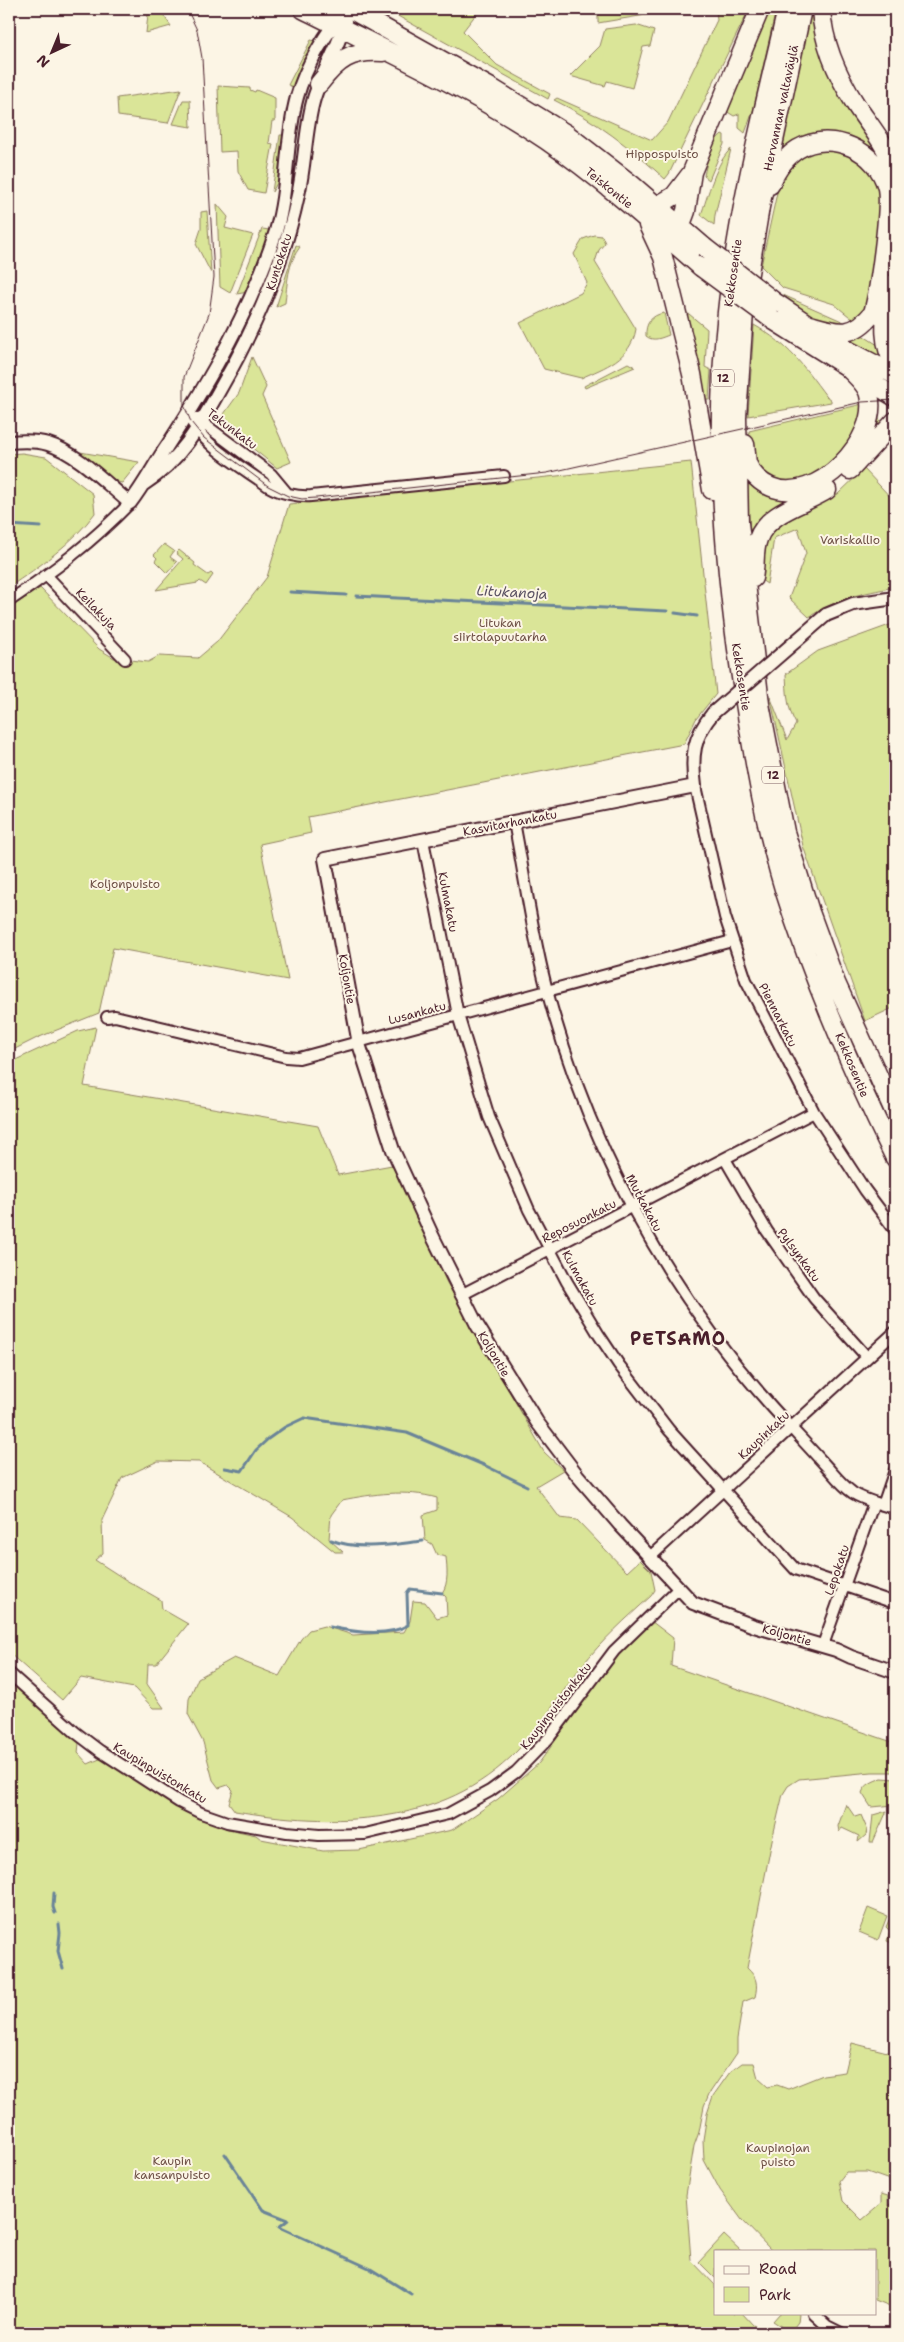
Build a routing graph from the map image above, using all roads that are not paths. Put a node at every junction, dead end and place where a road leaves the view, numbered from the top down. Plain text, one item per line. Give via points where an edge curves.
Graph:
1 (287, 9) edge
2 (302, 9) edge
3 (349, 9) edge
4 (760, 9) edge
5 (787, 9) edge
6 (802, 9) edge
7 (821, 9) edge
8 (338, 27) junction
9 (388, 52) junction
10 (319, 84) junction
11 (692, 172) junction
12 (750, 172) joint
13 (895, 174) edge
14 (760, 207) junction
15 (652, 213) junction
16 (680, 227) junction
17 (895, 227) edge
18 (702, 245) junction
19 (668, 251) junction
20 (775, 311) junction
21 (810, 325) junction
22 (895, 364) edge
23 (848, 368) junction
24 (895, 375) edge
25 (895, 397) edge
26 (188, 415) junction
27 (737, 417) junction
28 (895, 420) edge
29 (199, 426) junction
30 (9, 442) edge
31 (504, 476) dead end
32 (144, 484) junction
33 (130, 503) junction
34 (47, 576) junction
35 (729, 586) junction
36 (895, 598) edge
37 (747, 600) junction
38 (9, 601) edge
39 (125, 659) dead end
40 (695, 786) junction
41 (514, 822) junction
42 (423, 840) junction
43 (325, 855) joint
44 (732, 941) junction
45 (547, 992) junction
46 (458, 1015) junction
47 (107, 1018) dead end
48 (359, 1044) junction
49 (814, 1112) junction
50 (895, 1113) edge
51 (895, 1158) edge
52 (725, 1159) junction
53 (631, 1208) junction
54 (895, 1230) edge
55 (550, 1249) junction
56 (462, 1295) junction
57 (895, 1332) edge
58 (866, 1356) junction
59 (790, 1428) junction
60 (895, 1470) edge
61 (723, 1491) junction
62 (878, 1503) junction
63 (895, 1509) edge
64 (649, 1558) junction
65 (845, 1586) junction
66 (678, 1589) junction
67 (895, 1603) edge
68 (824, 1646) junction
69 (895, 1672) edge
70 (9, 1673) edge
71 (814, 2314) edge
72 (841, 2333) edge

1 - 2 highway, 12
2 - 8 highway, Teiskontie / 12
3 - 8 street, Kuntokatu
3 - 15 highway, Teiskontie / 12 via 537,115 601,160
4 - 11 highway
5 - 12 highway, Hervannan valtaväylä
6 - 14 highway, Hervannan valtaväylä
7 - 13 highway via 824,32 835,65 856,105 886,147
8 - 9 highway, Teiskontie / 12
8 - 10 street, Kuntokatu
8 - 26 street, Kuntokatu via 298,95 281,210 260,274 240,319
9 - 10 highway via 349,55 335,65
9 - 15 highway, Teiskontie / 12 via 538,135 618,194
10 - 29 street, Kuntokatu via 310,115 298,194 276,275 245,345
11 - 15 highway via 674,196
11 - 16 highway
12 - 35 highway, Kekkosentie / 12 via 736,246 723,359 721,471
14 - 21 highway, 12 via 782,164 808,145 835,142 852,147 874,163 884,181 887,213 873,313 862,326 842,333
14 - 27 highway, Kekkosentie / 12 via 745,297
15 - 16 highway, Teiskontie / 12
15 - 19 highway, 12
16 - 18 highway, Teiskontie / 12
16 - 19 highway
17 - 22 highway via 885,326
18 - 19 highway via 685,240
18 - 20 highway, Teiskontie / 12, bridge
19 - 20 highway, Teiskontie / 12, bridge
19 - 35 highway, 12
20 - 21 highway, Teiskontie / 12
20 - 23 highway, Teiskontie / 12
21 - 24 highway, Teiskontie / 12 via 842,347
23 - 25 highway, Teiskontie / 12
23 - 27 highway via 868,391 867,423 838,467 810,487 784,491 761,482 748,463 744,434
26 - 29 street, Tekunkatu
26 - 32 street, Kuntokatu
27 - 37 highway, Kekkosentie / 12 via 739,523
28 - 37 highway via 837,483 779,515 763,530 756,547 754,574
29 - 31 street, Tekunkatu via 211,444 268,486 286,492 311,496
29 - 32 street, Kuntokatu via 171,465
30 - 33 street via 49,444 80,462
32 - 33 street, Kuntokatu
33 - 34 street, Kuntokatu via 103,531
34 - 38 street, Kuntokatu
34 - 39 street, Keilakuja
35 - 51 highway, Kekkosentie / 12 via 751,741 784,887 827,1006
36 - 40 street, bridge via 853,604 826,615 713,713 701,730 693,753
37 - 50 highway, Kekkosentie / 12 via 760,704 785,832 836,983
40 - 41 street, Kasvitarhankatu
40 - 44 street, Piennarkatu
41 - 42 street, Kasvitarhankatu
41 - 45 street, Mutkakatu
42 - 43 street, Kasvitarhankatu
42 - 46 street, Kulmakatu
43 - 48 street, Koljontie
44 - 45 street, Lusankatu
44 - 49 street, Piennarkatu via 748,985
45 - 46 street, Lusankatu
45 - 53 street, Mutkakatu via 583,1102
46 - 48 street, Lusankatu
46 - 55 street, Kulmakatu via 489,1117 528,1208
47 - 48 street, Lusankatu via 114,1016 286,1057 306,1057
48 - 56 street, Koljontie via 397,1160
49 - 52 street, Reposuonkatu
49 - 54 street, Piennarkatu
52 - 53 street, Reposuonkatu
52 - 58 street, Pylsynkatu via 766,1231 814,1298
53 - 55 street, Reposuonkatu
53 - 59 street, Mutkakatu via 685,1296 721,1347
55 - 56 street, Reposuonkatu
55 - 61 street, Kulmakatu via 619,1365 669,1430
56 - 64 street, Koljontie via 498,1361 538,1422 584,1483
57 - 58 street, Kaupinkatu
58 - 59 street, Kaupinkatu
59 - 61 street, Kaupinkatu
59 - 62 street, Mutkakatu via 853,1493
60 - 62 street, Lepokatu
61 - 64 street, Kaupinkatu
61 - 65 street, Kulmakatu via 795,1569
62 - 63 street, Mutkakatu
62 - 65 street, Lepokatu
64 - 66 street, Koljontie
65 - 67 street, Kulmakatu
65 - 68 street, Lepokatu
66 - 68 street, Koljontie via 702,1608
66 - 70 street, Kaupinpuistonkatu via 614,1651 548,1739 516,1772 490,1791 448,1814 365,1834 288,1832 227,1822 201,1813 100,1751
68 - 69 street, Koljontie
71 - 72 street via 826,2326

